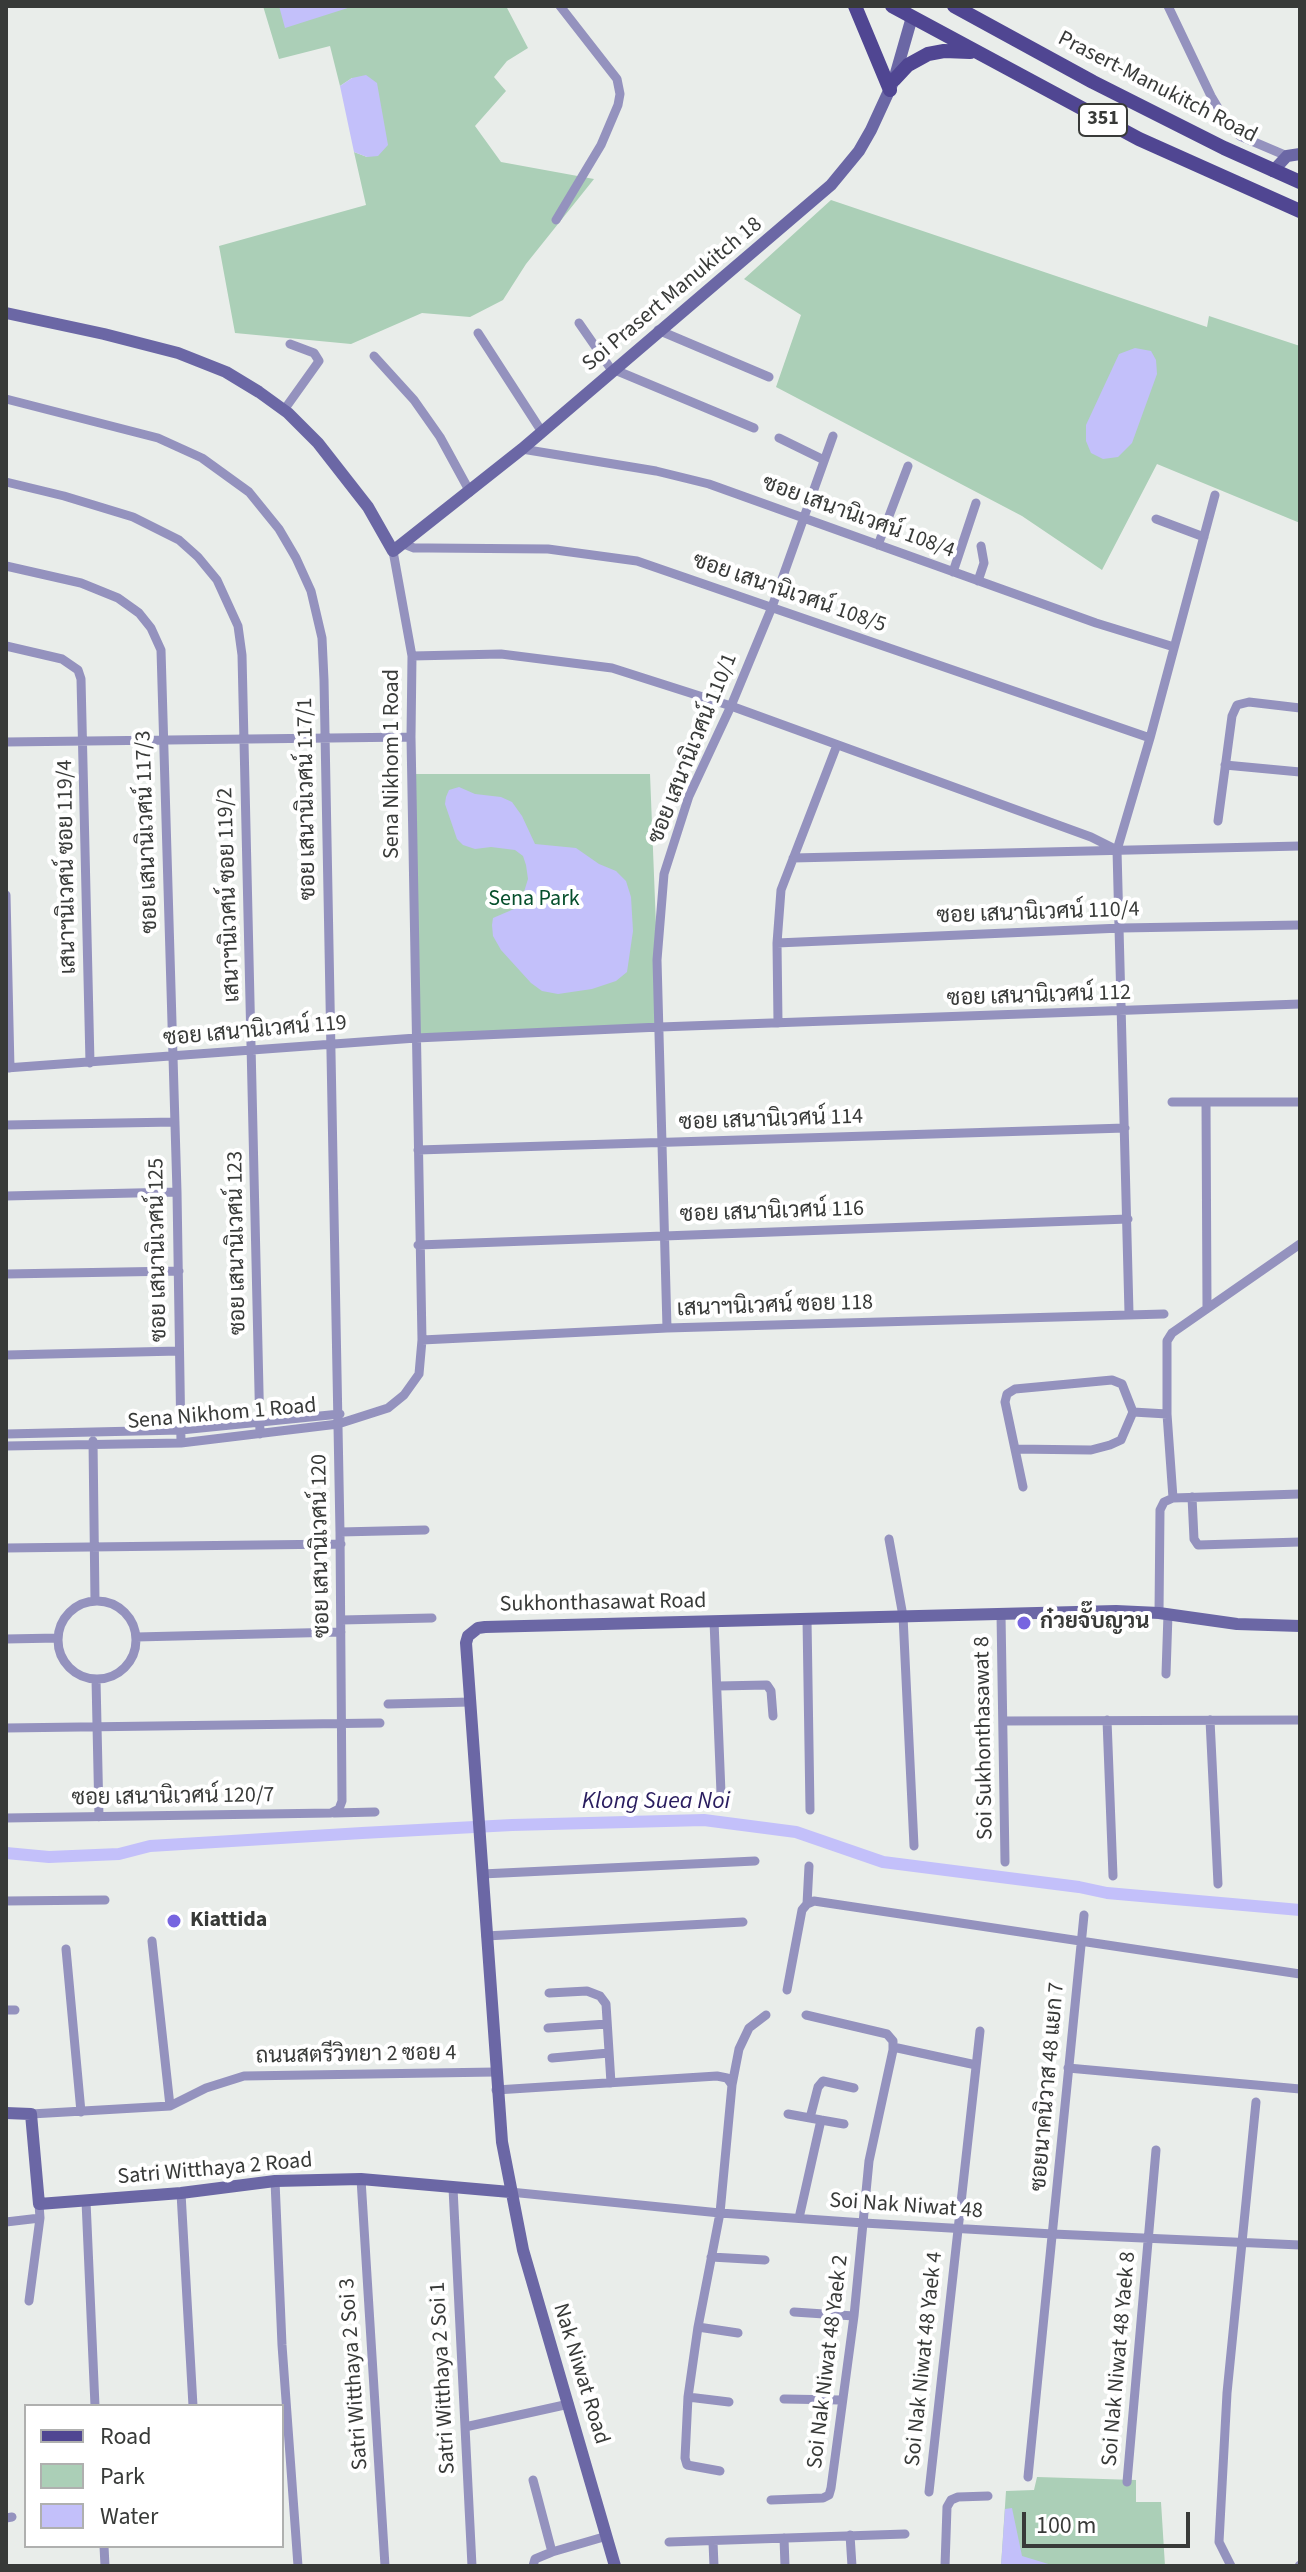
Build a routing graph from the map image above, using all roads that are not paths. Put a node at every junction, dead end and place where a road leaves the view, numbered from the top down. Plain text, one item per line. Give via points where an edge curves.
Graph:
1 (560, 6) edge
2 (855, 6) edge
3 (892, 6) edge
4 (954, 6) edge
5 (1168, 6) edge
6 (913, 12) edge
7 (972, 12) edge
8 (974, 52) junction
9 (892, 85) junction
10 (1294, 155) edge
11 (1273, 171) junction
12 (1300, 182) edge
13 (1300, 211) edge
14 (556, 220) dead end
15 (6, 313) edge
16 (579, 323) dead end
17 (658, 330) junction
18 (478, 333) dead end
19 (290, 344) dead end
20 (374, 356) dead end
21 (614, 371) junction
22 (769, 377) dead end
23 (6, 399) edge
24 (284, 410) junction
25 (754, 428) dead end
26 (542, 432) junction
27 (833, 436) dead end
28 (779, 438) dead end
29 (522, 449) junction
30 (824, 460) junction
31 (908, 466) dead end
32 (6, 482) edge
33 (470, 492) junction
34 (1215, 495) dead end
35 (976, 503) dead end
36 (804, 518) junction
37 (1156, 519) dead end
38 (1204, 537) junction
39 (404, 544) junction
40 (878, 545) junction
41 (981, 546) dead end
42 (393, 551) junction
43 (6, 566) edge
44 (953, 572) junction
45 (978, 581) junction
46 (772, 607) junction
47 (6, 646) edge
48 (1174, 647) junction
49 (412, 656) junction
50 (731, 706) junction
51 (1300, 708) edge
52 (411, 737) junction
53 (325, 738) junction
54 (1150, 738) junction
55 (163, 739) junction
56 (244, 739) junction
57 (6, 742) edge
58 (83, 742) junction
59 (837, 745) junction
60 (1225, 765) junction
61 (1300, 772) edge
62 (1218, 821) dead end
63 (1300, 846) edge
64 (1117, 850) junction
65 (793, 858) junction
66 (6, 895) edge
67 (1300, 925) edge
68 (1121, 928) junction
69 (777, 943) junction
70 (1300, 1004) edge
71 (1122, 1012) junction
72 (778, 1023) junction
73 (660, 1027) junction
74 (506, 1035) joint
75 (416, 1038) junction
76 (331, 1043) junction
77 (252, 1051) junction
78 (172, 1057) junction
79 (90, 1063) junction
80 (8, 1068) edge
81 (1172, 1102) dead end
82 (1206, 1102) junction
83 (1300, 1102) edge
84 (175, 1122) junction
85 (6, 1125) edge
86 (1125, 1128) junction
87 (662, 1142) junction
88 (418, 1150) junction
89 (177, 1192) junction
90 (6, 1196) edge
91 (1128, 1219) junction
92 (664, 1234) junction
93 (1300, 1244) edge
94 (418, 1245) junction
95 (179, 1271) junction
96 (6, 1274) edge
97 (1207, 1308) junction
98 (1129, 1313) junction
99 (1164, 1314) dead end
100 (667, 1328) junction
101 (422, 1340) junction
102 (179, 1351) junction
103 (6, 1355) edge
104 (1133, 1412) junction
105 (1167, 1414) junction
106 (338, 1419) junction
107 (260, 1422) junction
108 (181, 1430) junction
109 (93, 1432) junction
110 (6, 1434) edge
111 (260, 1434) junction
112 (181, 1443) junction
113 (93, 1445) junction
114 (6, 1446) edge
115 (1015, 1449) junction
116 (1023, 1487) dead end
117 (1300, 1494) edge
118 (1192, 1497) junction
119 (1173, 1498) junction
120 (425, 1530) dead end
121 (340, 1532) junction
122 (889, 1539) dead end
123 (1300, 1542) edge
124 (341, 1544) junction
125 (95, 1547) junction
126 (6, 1548) edge
127 (95, 1601) junction
128 (1001, 1614) junction
129 (1163, 1614) junction
130 (903, 1616) junction
131 (432, 1618) dead end
132 (807, 1619) junction
133 (341, 1620) junction
134 (714, 1621) junction
135 (1300, 1626) edge
136 (341, 1632) junction
137 (136, 1637) junction
138 (58, 1638) junction
139 (6, 1639) edge
140 (1166, 1674) dead end
141 (96, 1679) junction
142 (718, 1686) junction
143 (470, 1702) junction
144 (388, 1704) dead end
145 (773, 1716) dead end
146 (1107, 1720) junction
147 (1210, 1720) junction
148 (1300, 1720) edge
149 (1003, 1721) junction
150 (341, 1723) junction
151 (380, 1723) dead end
152 (98, 1727) junction
153 (6, 1728) edge
154 (721, 1793) dead end
155 (810, 1810) dead end
156 (335, 1811) junction
157 (375, 1812) dead end
158 (99, 1817) junction
159 (6, 1818) edge
160 (914, 1846) dead end
161 (755, 1861) dead end
162 (1005, 1862) dead end
163 (809, 1866) dead end
164 (482, 1874) junction
165 (1113, 1876) dead end
166 (1218, 1884) dead end
167 (105, 1900) dead end
168 (6, 1901) edge
169 (807, 1904) junction
170 (1084, 1915) dead end
171 (743, 1922) dead end
172 (486, 1936) junction
173 (152, 1941) dead end
174 (1080, 1943) junction
175 (66, 1949) dead end
176 (1300, 1974) edge
177 (787, 1990) dead end
178 (549, 1993) dead end
179 (766, 2015) dead end
180 (806, 2015) dead end
181 (607, 2024) junction
182 (548, 2028) dead end
183 (980, 2031) dead end
184 (893, 2047) junction
185 (609, 2053) junction
186 (552, 2058) dead end
187 (976, 2065) junction
188 (1068, 2068) junction
189 (495, 2072) junction
190 (611, 2083) junction
191 (732, 2085) junction
192 (854, 2088) dead end
193 (1300, 2089) edge
194 (496, 2090) junction
195 (1256, 2102) dead end
196 (170, 2106) junction
197 (81, 2112) junction
198 (6, 2113) edge
199 (31, 2114) junction
200 (788, 2114) dead end
201 (810, 2118) junction
202 (821, 2120) junction
203 (844, 2124) dead end
204 (1156, 2150) dead end
205 (361, 2179) junction
206 (275, 2181) junction
207 (453, 2188) junction
208 (510, 2192) junction
209 (181, 2193) junction
210 (86, 2201) junction
211 (39, 2204) junction
212 (720, 2213) junction
213 (40, 2218) junction
214 (799, 2218) junction
215 (6, 2222) edge
216 (864, 2223) junction
217 (957, 2229) junction
218 (1053, 2234) junction
219 (1150, 2238) junction
220 (1244, 2242) junction
221 (1300, 2245) edge
222 (711, 2257) junction
223 (765, 2260) dead end
224 (29, 2301) dead end
225 (794, 2312) dead end
226 (854, 2316) junction
227 (698, 2327) junction
228 (738, 2333) dead end
229 (688, 2397) junction
230 (784, 2399) dead end
231 (841, 2400) junction
232 (729, 2402) dead end
233 (95, 2404) edge
234 (193, 2404) edge
235 (284, 2404) edge
236 (284, 2404) edge
237 (569, 2404) junction
238 (465, 2427) junction
239 (720, 2471) dead end
240 (1028, 2477) dead end
241 (533, 2480) dead end
242 (1127, 2482) dead end
243 (929, 2492) dead end
244 (287, 2493) edge
245 (988, 2496) dead end
246 (771, 2500) dead end
247 (905, 2534) dead end
248 (850, 2535) junction
249 (607, 2536) junction
250 (784, 2538) junction
251 (669, 2542) dead end
252 (713, 2542) junction
253 (552, 2552) junction
254 (298, 2566) edge
255 (385, 2566) edge
256 (472, 2566) edge
257 (533, 2566) edge
258 (615, 2566) edge
259 (714, 2566) edge
260 (785, 2566) edge
261 (852, 2566) edge
262 (945, 2566) edge
263 (1231, 2566) edge

1 - 14 street via 617,79 620,94 601,145
2 - 9 main road
3 - 6 main road, 351
4 - 7 main road, Prasert-Manukitch Road / 351
5 - 10 street via 1230,128
6 - 8 main road, 351
6 - 9 street, Soi Prasert Manukitch 18
7 - 11 main road, Prasert-Manukitch Road / 351 via 1093,82
8 - 9 main road via 928,54 908,65
8 - 13 main road, 351 via 1139,139
9 - 17 street, Soi Prasert Manukitch 18 via 859,151 831,185
10 - 11 street
11 - 12 main road, Prasert-Manukitch Road / 351
15 - 24 street, Sena Nikhom 1 Road via 178,353 226,372
16 - 21 street
17 - 21 street, Soi Prasert Manukitch 18
17 - 22 street
18 - 26 street
19 - 24 street via 314,353 319,361
20 - 33 street via 427,419
21 - 25 street
21 - 26 street, Soi Prasert Manukitch 18
23 - 53 street, ซอย เสนานิเวศน์ 117/1 via 158,438 202,458 249,492 279,529 311,591 322,638
24 - 42 street, Sena Nikhom 1 Road via 318,443 368,507
26 - 29 street, Soi Prasert Manukitch 18
27 - 30 street, ซอย เสนานิเวศน์ 110/1
28 - 30 street
29 - 33 street, Soi Prasert Manukitch 18
29 - 36 street, ซอย เสนานิเวศน์ 108/4 via 656,471
30 - 36 street, ซอย เสนานิเวศน์ 110/1
31 - 40 street
32 - 56 street, เสนาฯนิเวศน์ ซอย 119/2 via 133,517 179,540 198,557 217,580 238,626
33 - 39 street, Soi Prasert Manukitch 18
34 - 38 street
35 - 44 street
36 - 40 street, ซอย เสนานิเวศน์ 108/4
36 - 46 street, ซอย เสนานิเวศน์ 110/1
37 - 38 street
38 - 48 street
39 - 42 street, Soi Prasert Manukitch 18
39 - 46 street, ซอย เสนานิเวศน์ 108/5 via 548,549 637,561
40 - 44 street, ซอย เสนานิเวศน์ 108/4
41 - 45 street via 984,563
42 - 49 street, Sena Nikhom 1 Road
43 - 55 street, ซอย เสนานิเวศน์ 117/3 via 81,583 139,613 161,650
44 - 45 street, ซอย เสนานิเวศน์ 108/4
45 - 48 street, ซอย เสนานิเวศน์ 108/4
46 - 50 street, ซอย เสนานิเวศน์ 110/1
46 - 54 street, ซอย เสนานิเวศน์ 108/5
47 - 58 street, เสนาฯนิเวศน์ ซอย 119/4 via 62,659 78,670
48 - 54 street
49 - 50 street via 501,654 612,668
49 - 52 street, Sena Nikhom 1 Road
50 - 59 street
50 - 73 street, ซอย เสนานิเวศน์ 110/1 via 689,796 664,874 657,960
51 - 60 street via 1237,705
52 - 53 street
52 - 75 street, Sena Nikhom 1 Road
53 - 56 street
53 - 76 street, ซอย เสนานิเวศน์ 117/1
54 - 64 street
55 - 56 street
55 - 58 street
55 - 78 street, ซอย เสนานิเวศน์ 117/3
56 - 77 street, เสนาฯนิเวศน์ ซอย 119/2
57 - 58 street
58 - 79 street, เสนาฯนิเวศน์ ซอย 119/4
59 - 64 street
59 - 65 street
60 - 61 street
60 - 62 street
63 - 64 street
64 - 65 street
64 - 68 street
65 - 69 street via 781,890
66 - 80 street
67 - 68 street, ซอย เสนานิเวศน์ 110/4
68 - 69 street, ซอย เสนานิเวศน์ 110/4
68 - 71 street
69 - 72 street
70 - 71 street, ซอย เสนานิเวศน์ 112
71 - 72 street, ซอย เสนานิเวศน์ 112
71 - 86 street
72 - 73 street, ซอย เสนานิเวศน์ 112
73 - 74 street, ซอย เสนานิเวศน์ 112
73 - 87 street, ซอย เสนานิเวศน์ 110/1
74 - 75 street, ซอย เสนานิเวศน์ 119
75 - 76 street, ซอย เสนานิเวศน์ 119
75 - 88 street, Sena Nikhom 1 Road
76 - 77 street, ซอย เสนานิเวศน์ 119
76 - 106 street, ซอย เสนานิเวศน์ 120
77 - 78 street, ซอย เสนานิเวศน์ 119
77 - 107 street, ซอย เสนานิเวศน์ 123
78 - 79 street, ซอย เสนานิเวศน์ 119
78 - 84 street, ซอย เสนานิเวศน์ 125
79 - 80 street, ซอย เสนานิเวศน์ 119
81 - 82 street
82 - 83 street
82 - 97 street
84 - 85 street
84 - 89 street, ซอย เสนานิเวศน์ 125
86 - 87 street, ซอย เสนานิเวศน์ 114
86 - 91 street
87 - 88 street, ซอย เสนานิเวศน์ 114
87 - 92 street, ซอย เสนานิเวศน์ 110/1
88 - 94 street, Sena Nikhom 1 Road
89 - 90 street
89 - 95 street, ซอย เสนานิเวศน์ 125
91 - 92 street, ซอย เสนานิเวศน์ 116
91 - 98 street
92 - 94 street, ซอย เสนานิเวศน์ 116
92 - 100 street, ซอย เสนานิเวศน์ 110/1
93 - 97 street
94 - 101 street, Sena Nikhom 1 Road
95 - 96 street
95 - 102 street, ซอย เสนานิเวศน์ 125
97 - 105 street via 1167,1341
98 - 99 street, เสนาฯนิเวศน์ ซอย 118
98 - 100 street, เสนาฯนิเวศน์ ซอย 118
100 - 101 street, เสนาฯนิเวศน์ ซอย 118
101 - 106 street, Sena Nikhom 1 Road via 419,1374 404,1395 388,1408
102 - 103 street
102 - 108 street, ซอย เสนานิเวศน์ 125
104 - 105 street
104 - 115 street via 1121,1440 1110,1445 1091,1450
104 - 115 street via 1122,1384 1112,1380 1015,1389 1005,1402
105 - 119 street
106 - 107 street, Sena Nikhom 1 Road
106 - 111 street, Sena Nikhom 1 Road
106 - 121 street, ซอย เสนานิเวศน์ 120
107 - 108 street, Sena Nikhom 1 Road
107 - 111 street, ซอย เสนานิเวศน์ 123
108 - 109 street, Sena Nikhom 1 Road
108 - 112 street, ซอย เสนานิเวศน์ 125
109 - 110 street, Sena Nikhom 1 Road
109 - 113 street
111 - 112 street, Sena Nikhom 1 Road
112 - 113 street, Sena Nikhom 1 Road
113 - 114 street, Sena Nikhom 1 Road
113 - 125 street
115 - 116 street
117 - 118 street
118 - 119 street
118 - 123 street via 1198,1545
119 - 129 street via 1160,1510
120 - 121 street
121 - 124 street, ซอย เสนานิเวศน์ 120
122 - 130 street
124 - 125 street
124 - 133 street, ซอย เสนานิเวศน์ 120
125 - 126 street
125 - 127 street
127 - 137 street via 118,1607
127 - 138 street via 65,1617
128 - 129 street, Sukhonthasawat Road
128 - 130 street, Sukhonthasawat Road
128 - 149 street, Soi Sukhonthasawat 8
129 - 135 street, Sukhonthasawat Road
129 - 140 street
130 - 132 street, Sukhonthasawat Road
130 - 160 street
131 - 133 street
132 - 134 street, Sukhonthasawat Road
132 - 155 street
133 - 136 street, ซอย เสนานิเวศน์ 120
134 - 142 street
134 - 143 street, Sukhonthasawat Road via 478,1628 466,1643
136 - 137 street
136 - 150 street, ซอย เสนานิเวศน์ 120
137 - 141 street via 125,1667
138 - 139 street
138 - 141 street via 71,1670
141 - 152 street
142 - 145 street via 767,1685
142 - 154 street
143 - 144 street
143 - 164 street, Sukhonthasawat Road
146 - 147 street
146 - 149 street
146 - 165 street
147 - 148 street
147 - 166 street
149 - 162 street, Soi Sukhonthasawat 8
150 - 151 street
150 - 152 street
150 - 156 street, ซอย เสนานิเวศน์ 120 via 342,1801
152 - 153 street
152 - 158 street
156 - 157 street, ซอย เสนานิเวศน์ 120/7
156 - 158 street, ซอย เสนานิเวศน์ 120/7
158 - 159 street, ซอย เสนานิเวศน์ 120/7
161 - 164 street
163 - 169 street
164 - 172 street, Sukhonthasawat Road
167 - 168 street
169 - 174 street
169 - 177 street
170 - 174 street, ซอยนาคนิวาส 48 แยก 7
171 - 172 street
172 - 189 street, Sukhonthasawat Road
173 - 196 street
174 - 176 street
174 - 188 street, ซอยนาคนิวาส 48 แยก 7
175 - 197 street
178 - 181 street via 595,1992 606,2004
179 - 191 street via 749,2028
180 - 184 street via 887,2034
181 - 182 street
181 - 185 street
183 - 187 street, Soi Nak Niwat 48 Yaek 4
184 - 187 street
184 - 216 street, Soi Nak Niwat 48 Yaek 2 via 869,2161
185 - 186 street
185 - 190 street
187 - 217 street, Soi Nak Niwat 48 Yaek 4
188 - 193 street
188 - 218 street, ซอยนาคนิวาส 48 แยก 7
189 - 194 street, Sukhonthasawat Road
189 - 196 street, ถนนสตรีวิทยา 2 ซอย 4 via 244,2076
190 - 191 street via 717,2076
190 - 194 street
191 - 212 street
192 - 201 street via 823,2081
194 - 208 street, Sukhonthasawat Road
195 - 220 street
196 - 197 street, ถนนสตรีวิทยา 2 ซอย 4
197 - 199 street, ถนนสตรีวิทยา 2 ซอย 4
198 - 199 street
199 - 211 street
200 - 201 street
201 - 202 street
202 - 203 street
202 - 214 street
204 - 219 street, Soi Nak Niwat 48 Yaek 8
205 - 206 street, Satri Witthaya 2 Road
205 - 207 street, Satri Witthaya 2 Road
205 - 255 street, Satri Witthaya 2 Soi 3
206 - 209 street, Satri Witthaya 2 Road
206 - 235 street
207 - 208 street, Satri Witthaya 2 Road
207 - 238 street, Satri Witthaya 2 Soi 1
208 - 212 street, Soi Nak Niwat 48
208 - 237 street, Nak Niwat Road
209 - 210 street, Satri Witthaya 2 Road
209 - 234 street
210 - 211 street, Satri Witthaya 2 Road
210 - 233 street
211 - 213 street
212 - 214 street, Soi Nak Niwat 48
212 - 222 street
213 - 215 street
213 - 224 street
214 - 216 street, Soi Nak Niwat 48
216 - 217 street, Soi Nak Niwat 48
216 - 226 street, Soi Nak Niwat 48 Yaek 2
217 - 218 street, Soi Nak Niwat 48
217 - 243 street, Soi Nak Niwat 48 Yaek 4
218 - 219 street, Soi Nak Niwat 48
218 - 240 street, ซอยนาคนิวาส 48 แยก 7
219 - 220 street, Soi Nak Niwat 48
219 - 242 street, Soi Nak Niwat 48 Yaek 8
220 - 221 street, Soi Nak Niwat 48
220 - 263 street via 1227,2393 1219,2542
222 - 223 street
222 - 227 street
225 - 226 street
226 - 231 street, Soi Nak Niwat 48 Yaek 2
227 - 228 street
227 - 229 street
229 - 232 street
229 - 239 street via 687,2465
230 - 231 street
231 - 246 street, Soi Nak Niwat 48 Yaek 2 via 829,2495
236 - 244 street
237 - 238 street
237 - 249 street, Nak Niwat Road
238 - 256 street, Satri Witthaya 2 Soi 1
241 - 253 street
244 - 254 street
245 - 262 street via 951,2500
247 - 248 street
248 - 250 street
248 - 261 street
249 - 253 street
249 - 258 street, Nak Niwat Road
250 - 252 street
250 - 260 street
251 - 252 street
252 - 259 street
253 - 257 street via 535,2559

